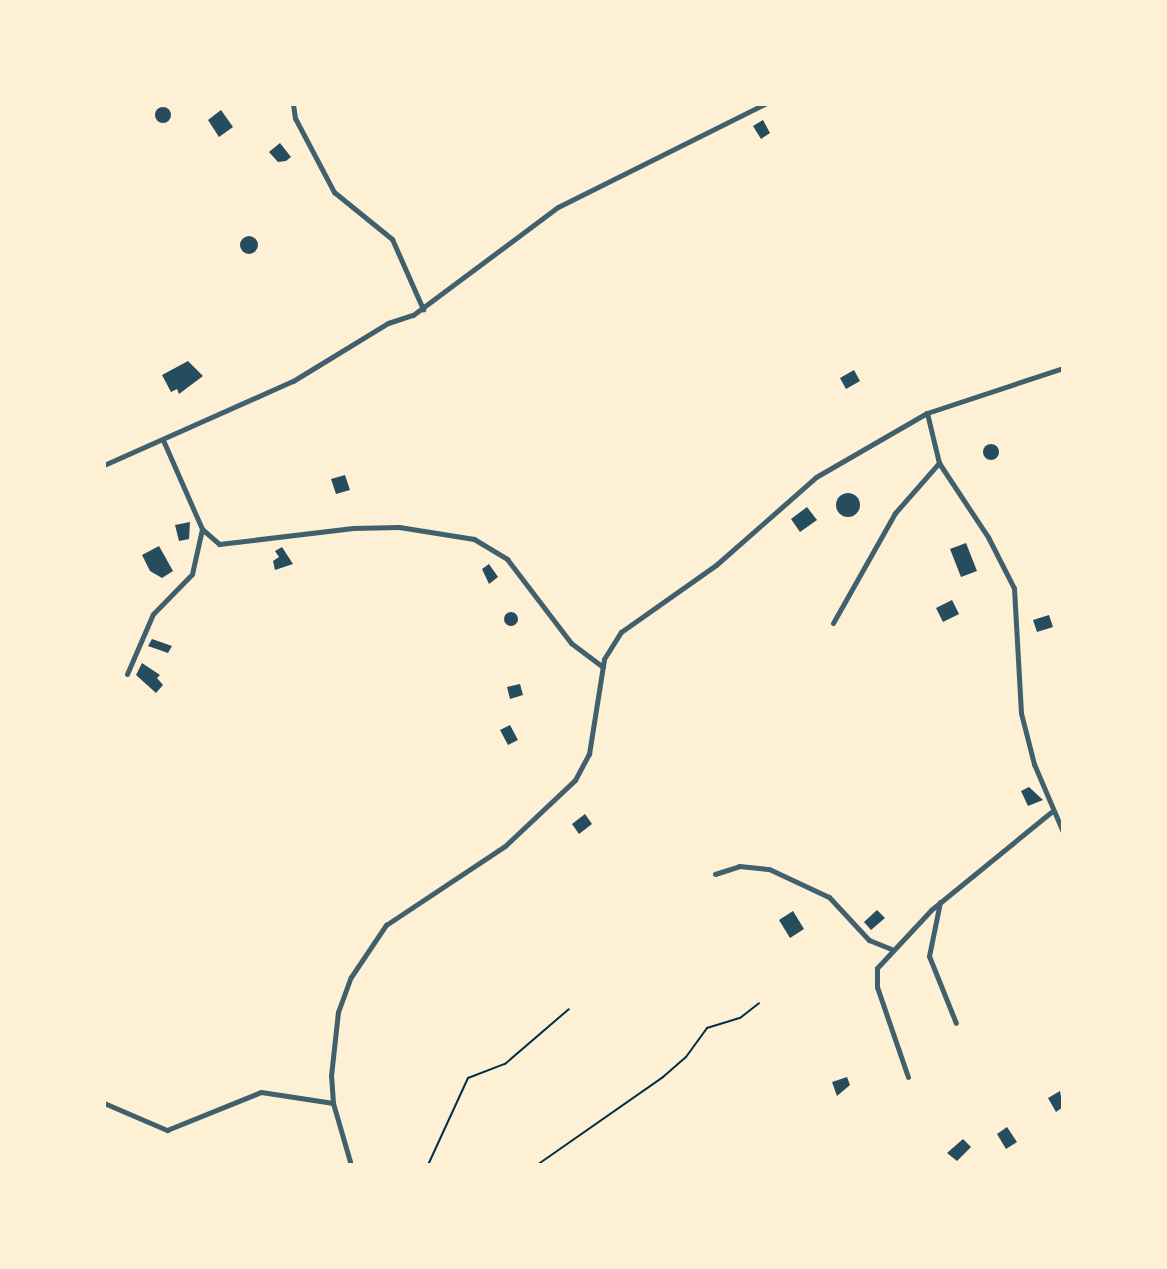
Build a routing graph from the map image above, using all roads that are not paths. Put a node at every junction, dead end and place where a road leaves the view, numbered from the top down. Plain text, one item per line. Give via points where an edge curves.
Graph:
1 (293, 104) edge
2 (765, 104) edge
3 (423, 309) junction
4 (1063, 368) edge
5 (927, 413) junction
6 (163, 440) junction
7 (939, 463) junction
8 (104, 465) edge
9 (202, 529) junction
10 (833, 623) dead end
11 (603, 667) junction
12 (127, 674) dead end
13 (1051, 812) junction
14 (1063, 832) edge
15 (715, 874) dead end
16 (941, 902) junction
17 (892, 949) junction
18 (956, 1023) dead end
19 (908, 1077) dead end
20 (104, 1103) edge
21 (333, 1103) junction
22 (351, 1165) edge

1 - 3 street via 295,118 334,192 392,239
2 - 3 street via 558,207
3 - 6 street via 388,323 293,381
4 - 5 street
5 - 7 street via 928,435
5 - 11 street via 816,477 774,509 716,565 621,632
6 - 8 street
6 - 9 street
7 - 10 street via 895,513
7 - 13 street via 1014,588 1018,700
9 - 11 street via 219,544 231,546 353,528 399,527 474,539 507,559 571,643
9 - 12 street via 192,574 153,614
11 - 21 street via 589,754 565,793 497,852 400,913 363,958 338,1012
13 - 14 street
13 - 16 street
15 - 17 street via 739,866 769,869 829,897 869,940
16 - 17 street
16 - 18 street via 929,956
17 - 19 street via 875,976
20 - 21 street via 167,1130 261,1092
21 - 22 street

